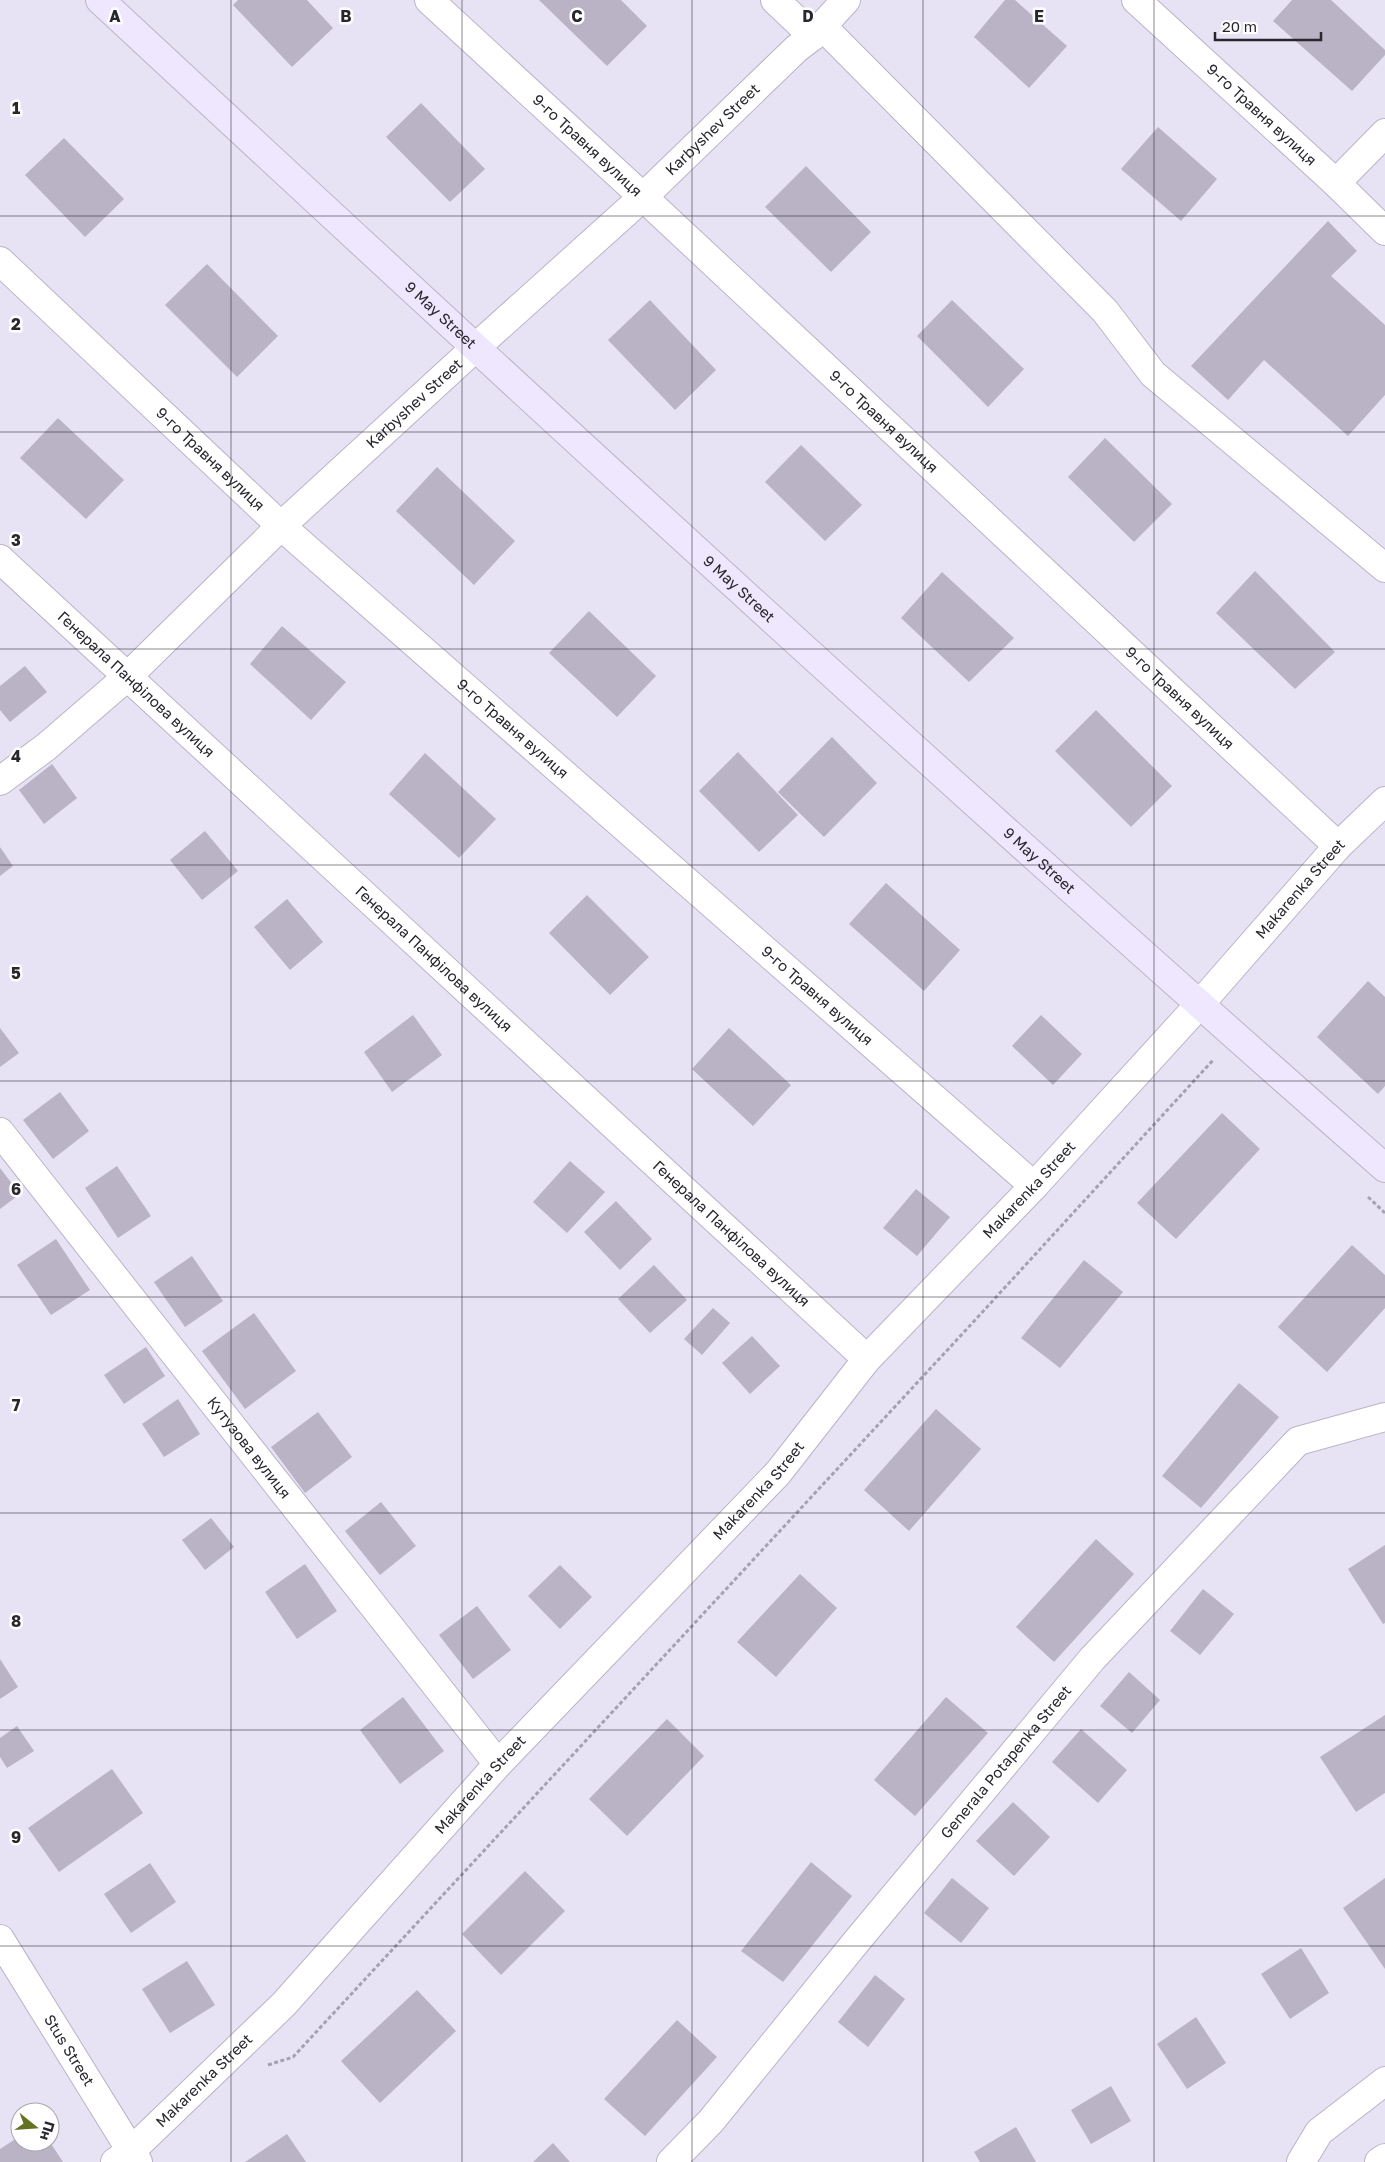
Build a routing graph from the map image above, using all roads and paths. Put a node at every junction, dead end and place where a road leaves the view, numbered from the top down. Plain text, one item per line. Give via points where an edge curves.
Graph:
1 (100, 0) edge
2 (428, 0) edge
3 (775, 0) edge
4 (846, 0) edge
5 (1136, 0) edge
6 (818, 31) junction
7 (1385, 133) edge
8 (1336, 183) junction
9 (643, 197) junction
10 (1385, 231) edge
11 (0, 261) edge
12 (475, 348) junction
13 (282, 526) junction
14 (0, 559) edge
15 (1385, 568) edge
16 (127, 677) junction
17 (0, 781) edge
18 (1385, 801) edge
19 (1338, 846) junction
20 (1199, 1005) junction
21 (1215, 1058) dead end
22 (0, 1132) edge
23 (1385, 1168) edge
24 (1034, 1186) junction
25 (867, 1359) junction
26 (1385, 1417) edge
27 (498, 1764) junction
28 (0, 1939) edge
29 (267, 2066) dead end
30 (1385, 2080) edge
31 (128, 2158) edge
32 (1385, 2158) edge
33 (671, 2162) edge
34 (1301, 2162) edge
35 (1379, 2162) edge

1 - 12 main road, 9 May Street
2 - 9 street, 9-го Травня вулиця
3 - 6 street
4 - 6 street, Karbyshev Street
5 - 8 street, 9-го Травня вулиця
6 - 9 street, Karbyshev Street
6 - 15 street via 1105,311 1153,374
7 - 8 street
8 - 10 street, 9-го Травня вулиця
9 - 12 street, Karbyshev Street
9 - 19 street, 9-го Травня вулиця
11 - 13 street, 9-го Травня вулиця
12 - 13 street, Karbyshev Street
12 - 20 main road, 9 May Street
13 - 16 street, Karbyshev Street
13 - 24 street, 9-го Травня вулиця
14 - 16 street, Генерала Панфілова вулиця
16 - 17 street, Karbyshev Street
16 - 25 street, Генерала Панфілова вулиця
18 - 19 street, Makarenka Street
19 - 20 street, Makarenka Street
20 - 23 main road, 9 May Street
20 - 24 street, Makarenka Street
21 - 29 path via 293,2057
22 - 27 street, Кутузова вулиця
24 - 25 street, Makarenka Street
25 - 27 street, Makarenka Street via 778,1473
26 - 33 street, Generala Potapenka Street via 1298,1441 1092,1659 711,2122
27 - 31 street, Makarenka Street via 284,2004
28 - 31 street, Stus Street
30 - 34 street via 1319,2132
32 - 35 street

